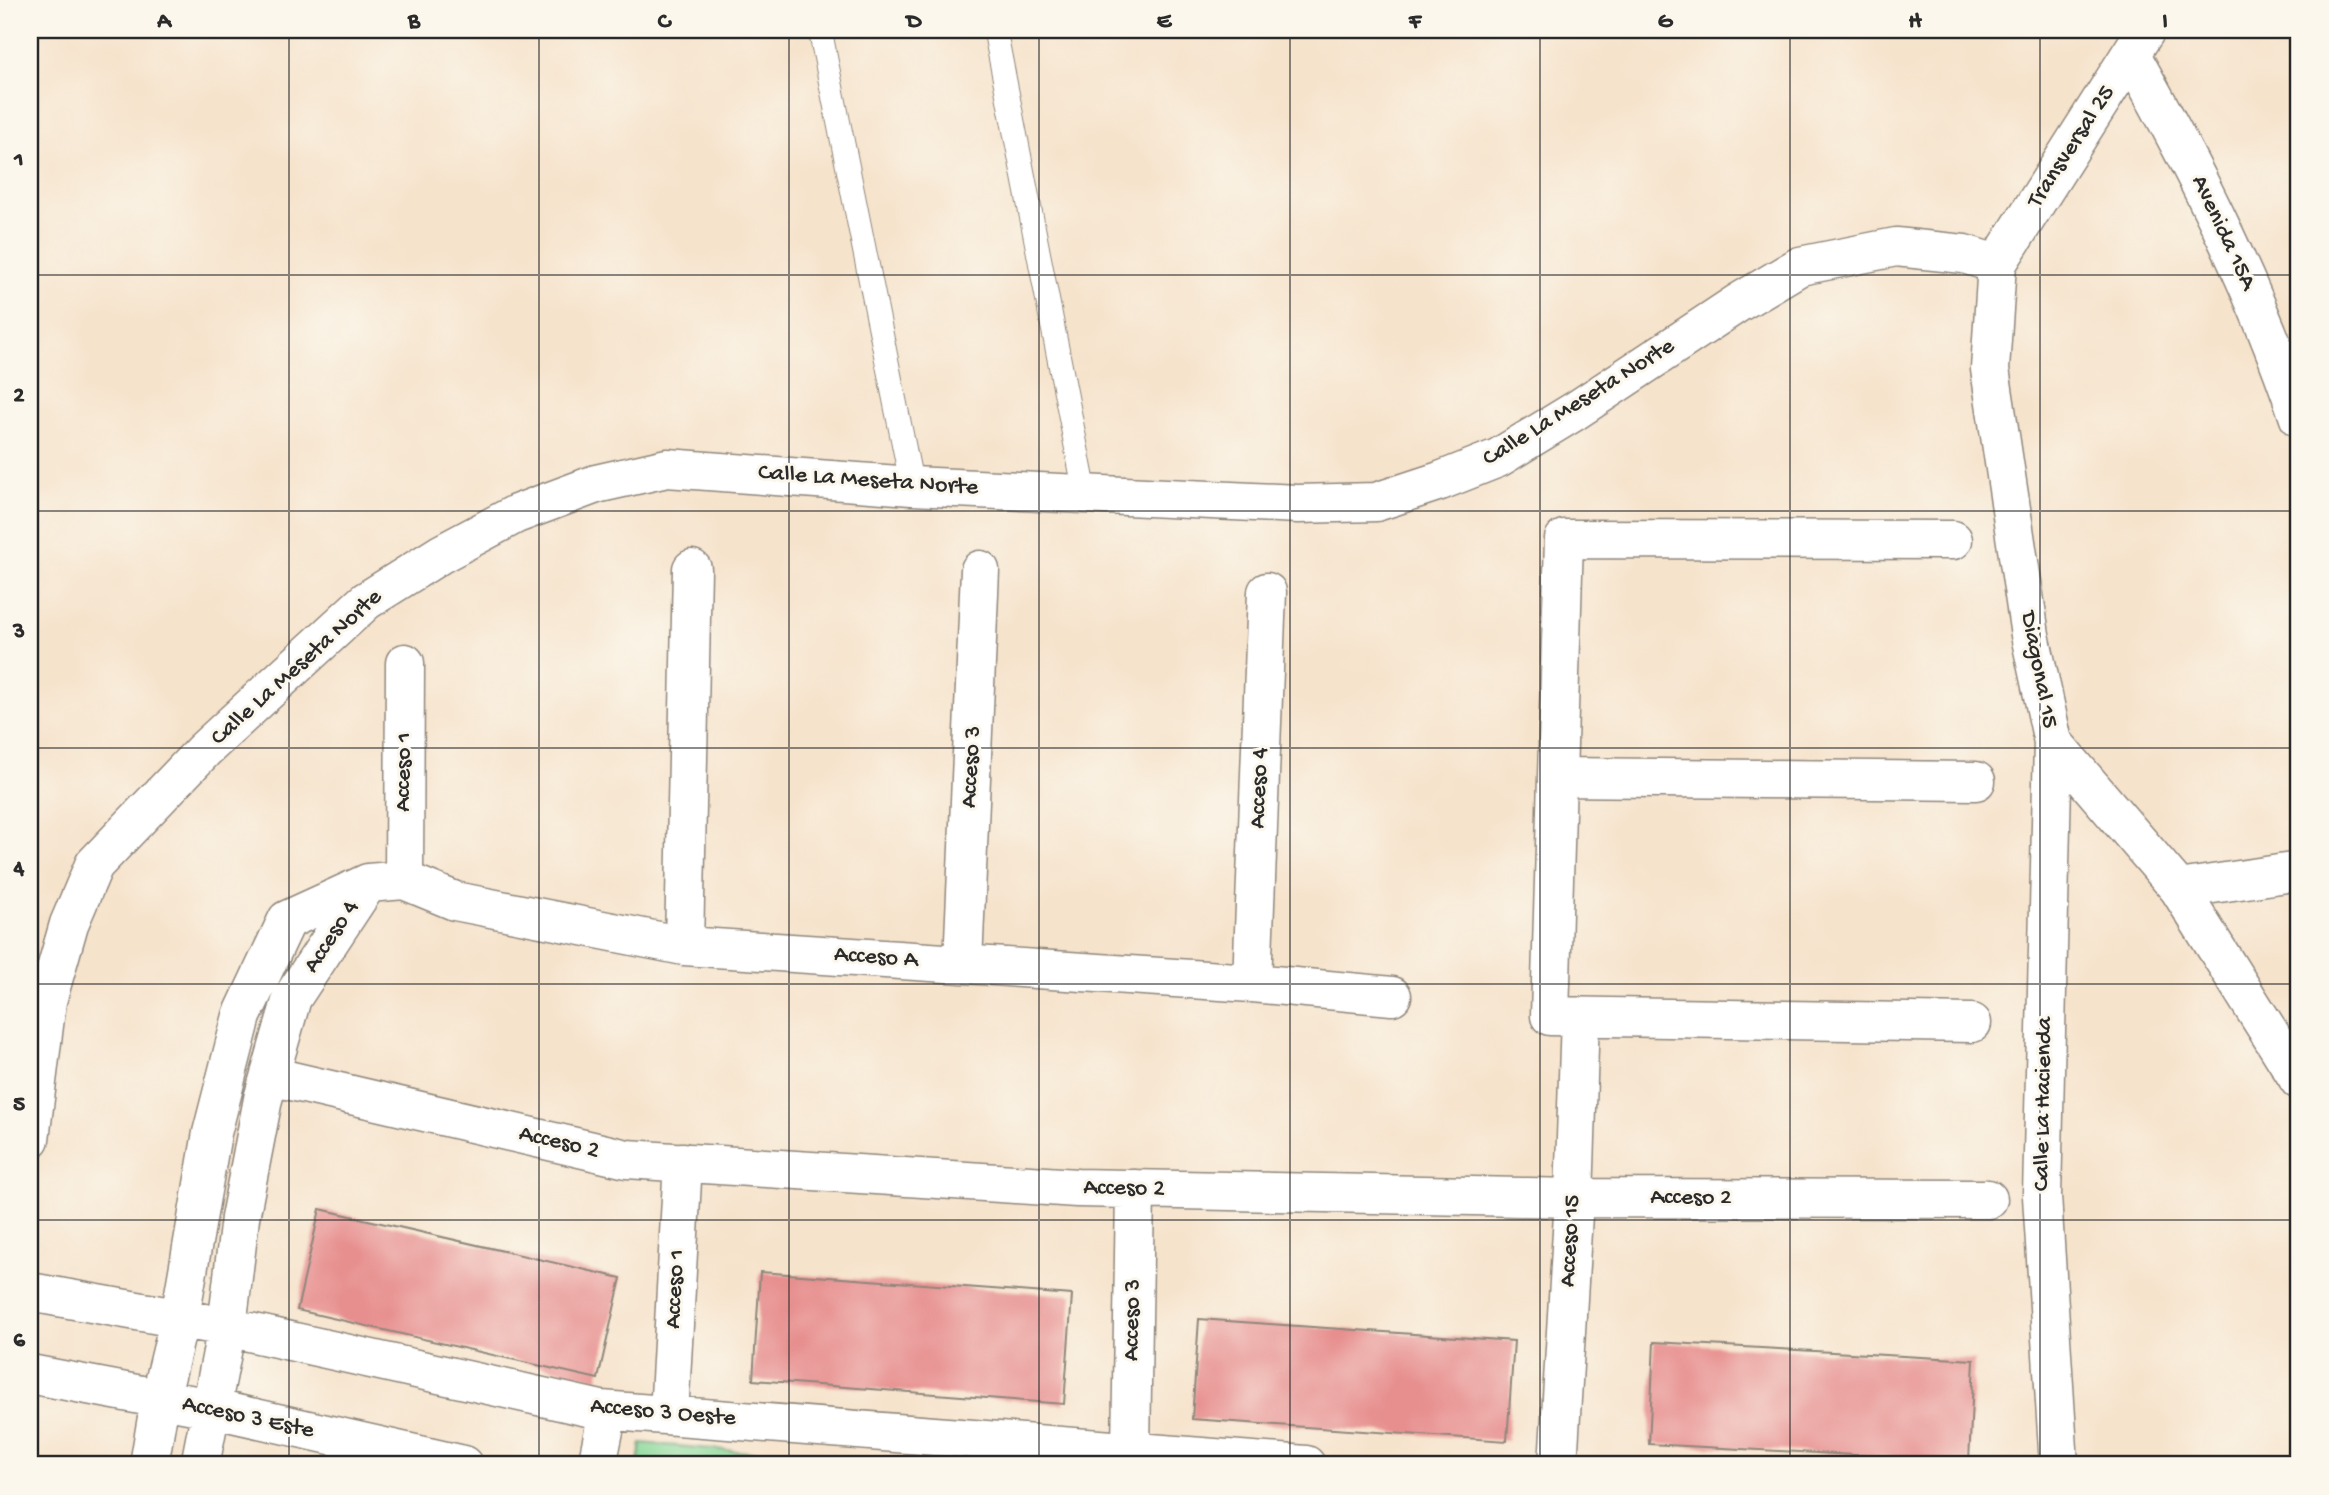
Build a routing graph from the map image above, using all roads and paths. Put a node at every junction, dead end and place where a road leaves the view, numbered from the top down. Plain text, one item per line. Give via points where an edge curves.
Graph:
1 (820, 30) edge
2 (995, 30) edge
3 (2138, 42) edge
4 (1997, 264) junction
5 (2299, 418) edge
6 (912, 486) junction
7 (1085, 492) junction
8 (1953, 540) dead end
9 (692, 569) dead end
10 (980, 570) dead end
11 (1267, 592) dead end
12 (404, 663) dead end
13 (2053, 742) junction
14 (1557, 777) junction
15 (1976, 781) dead end
16 (2299, 871) edge
17 (386, 882) junction
18 (2179, 889) junction
19 (684, 946) junction
20 (963, 964) junction
21 (1252, 983) junction
22 (1392, 996) dead end
23 (1580, 1017) junction
24 (1972, 1023) dead end
25 (270, 1076) junction
26 (2299, 1080) edge
27 (30, 1139) edge
28 (683, 1162) junction
29 (1135, 1189) junction
30 (1574, 1198) junction
31 (1988, 1199) dead end
32 (30, 1292) edge
33 (180, 1317) junction
34 (227, 1326) junction
35 (30, 1374) edge
36 (160, 1400) junction
37 (210, 1408) junction
38 (608, 1411) junction
39 (669, 1415) junction
40 (1130, 1451) junction
41 (149, 1465) edge
42 (200, 1465) edge
43 (464, 1465) edge
44 (597, 1465) edge
45 (1306, 1465) edge
46 (1558, 1465) edge
47 (2059, 1465) edge

1 - 6 lane
2 - 7 lane
3 - 4 street, Transversal 25
3 - 5 street, Avenida 15A via 2236,256
4 - 7 street, Calle La Meseta Norte via 1964,254 1896,247 1800,267 1498,458 1376,502 1298,504
4 - 13 street, Diagonal 15 via 1990,369 2029,635
6 - 7 street, Calle La Meseta Norte
6 - 27 street, Calle La Meseta Norte via 667,468 596,484 516,514 366,601 204,750 94,865 69,924 47,1001
8 - 14 street via 1564,539
9 - 19 street
10 - 20 street, Acceso 3
11 - 21 street, Acceso 4
12 - 17 street, Acceso 1
13 - 18 street, Diagonal 15
13 - 47 street, Calle La Hacienda via 2042,1196
14 - 15 street
14 - 23 street via 1550,1016
16 - 18 street
17 - 19 street, Acceso A via 455,901
17 - 25 street, Acceso 4 via 292,998
17 - 33 street, Acceso 4 via 287,920 242,1016 212,1133
18 - 26 street, Diagonal 15
19 - 20 street, Acceso A
20 - 21 street, Acceso A
21 - 22 street, Acceso A
23 - 24 street
23 - 30 street, Acceso 15
25 - 28 street, Acceso 2 via 627,1159
25 - 34 street, Acceso 4 via 240,1218
28 - 29 street, Acceso 2
28 - 39 street, Acceso 1
29 - 30 street, Acceso 2
29 - 40 street, Acceso 3
30 - 31 street, Acceso 2
30 - 46 street, Acceso 15
32 - 33 street, Acceso 3 Oeste
33 - 34 street, Acceso 3 Oeste
33 - 36 street, Acceso 4
34 - 37 street, Acceso 4
34 - 38 street, Acceso 3 Oeste
35 - 36 street, Acceso 3 Este
36 - 37 street, Acceso 3 Este
36 - 41 street, Acceso 4
37 - 42 street, Acceso 4
37 - 43 street, Acceso 3 Este
38 - 39 street, Acceso 3 Oeste
38 - 44 street
39 - 40 street, Acceso 3 Oeste
40 - 45 street, Acceso 3 Oeste

